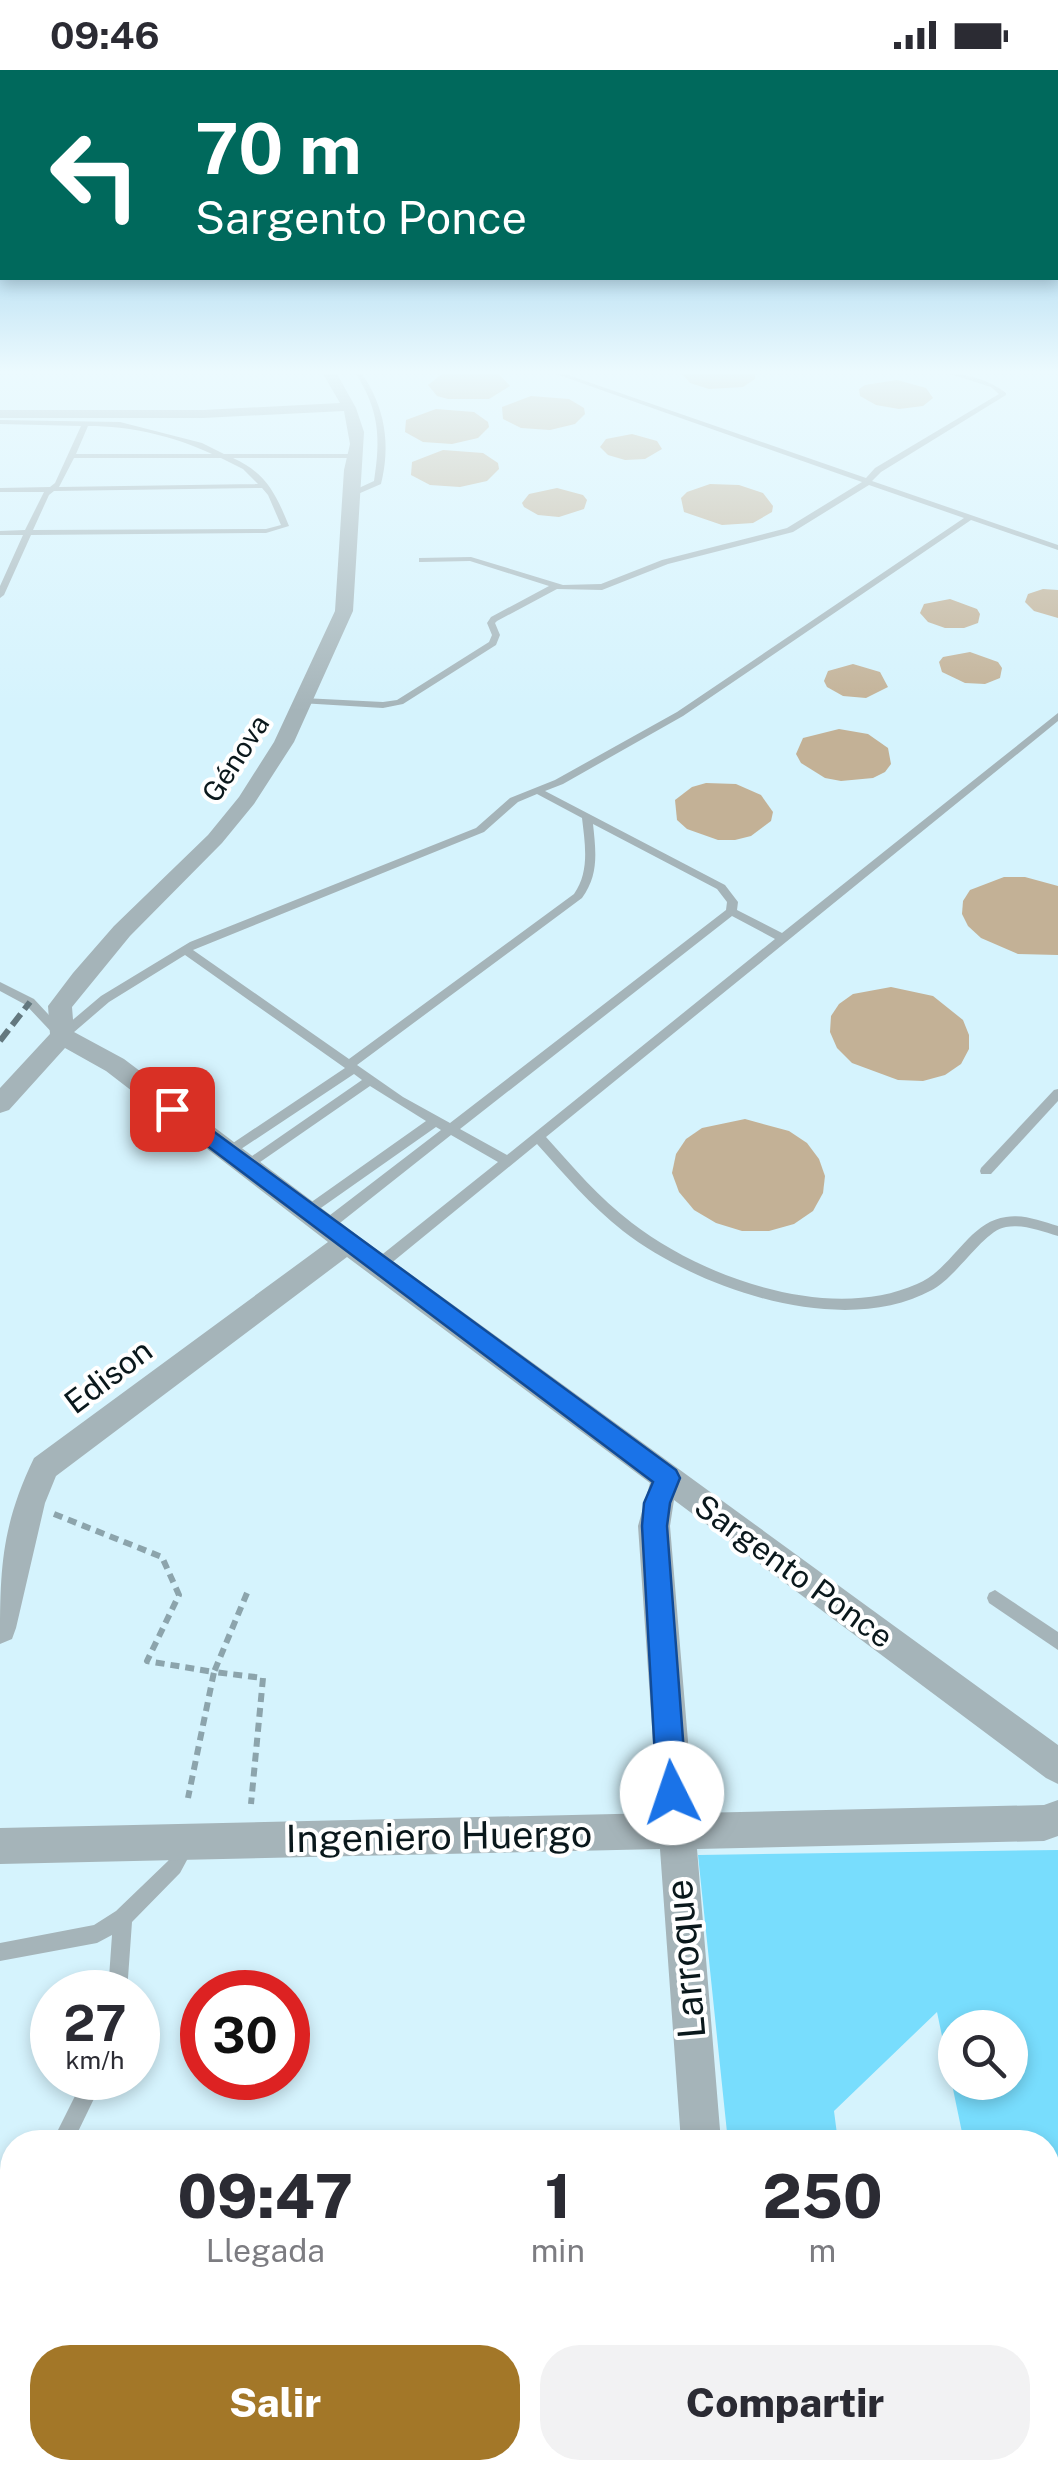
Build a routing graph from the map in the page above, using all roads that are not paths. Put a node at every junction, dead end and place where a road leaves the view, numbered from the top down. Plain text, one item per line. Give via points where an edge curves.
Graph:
1 (53, 486) edge
2 (239, 486) edge
3 (264, 486) edge
4 (351, 486) edge
5 (369, 486) edge
6 (858, 486) edge
7 (885, 486) edge
8 (0, 490) edge
9 (51, 490) junction
10 (351, 495) junction
11 (969, 518) junction
12 (29, 532) junction
13 (0, 533) edge
14 (1058, 548) edge
15 (422, 560) dead end
16 (554, 587) junction
17 (0, 595) edge
18 (303, 702) junction
19 (1057, 717) edge
20 (538, 791) junction
21 (587, 816) junction
22 (730, 911) junction
23 (784, 939) junction
24 (185, 950) junction
25 (0, 986) edge
26 (62, 1036) junction
27 (351, 1067) junction
28 (370, 1080) junction
29 (1058, 1093) edge
30 (0, 1104) edge
31 (434, 1122) junction
32 (449, 1131) junction
33 (539, 1138) junction
34 (238, 1159) junction
35 (509, 1162) junction
36 (986, 1171) dead end
37 (327, 1227) junction
38 (1058, 1231) edge
39 (379, 1265) junction
40 (667, 1478) junction
41 (995, 1598) dead end
42 (0, 1628) edge
43 (1058, 1642) edge
44 (1058, 1766) edge
45 (1058, 1818) edge
46 (674, 1831) junction
47 (187, 1842) junction
48 (0, 1846) edge
49 (123, 1918) junction
50 (0, 1952) edge
51 (119, 1970) edge
52 (83, 2100) edge
53 (68, 2130) edge
54 (699, 2130) edge

1 - 9 lane
2 - 9 lane
3 - 12 lane via 282,528
4 - 10 street, Génova
5 - 10 lane
6 - 16 lane via 784,533 665,562 602,586
7 - 11 lane
8 - 9 lane
9 - 12 lane
10 - 18 street, Génova via 344,612
11 - 14 lane
11 - 20 lane via 680,714
12 - 13 lane
12 - 17 lane
15 - 16 lane via 471,559
16 - 18 lane via 494,619 492,643 400,702
18 - 26 street, Génova via 268,770 229,823 122,931 60,1006
19 - 23 lane
20 - 21 lane
20 - 24 lane via 504,806 462,839
21 - 22 lane via 722,887
21 - 27 lane via 591,870 578,896
22 - 23 lane
22 - 32 lane
23 - 33 lane
24 - 26 lane
24 - 27 lane
25 - 26 lane, Sargento Ponce via 30,1002
26 - 30 street, Génova
26 - 34 street, Sargento Ponce via 115,1065
27 - 28 lane
27 - 34 lane
28 - 31 lane
28 - 34 lane
29 - 36 lane
31 - 32 lane
31 - 37 lane
32 - 35 lane
32 - 37 lane
33 - 35 lane
33 - 38 lane via 614,1217 652,1245 767,1293 851,1304 898,1299 952,1268 997,1221 1016,1219
34 - 37 street, Sargento Ponce
35 - 39 lane
37 - 39 street, Sargento Ponce
37 - 42 street, Edison via 45,1468
39 - 40 street, Sargento Ponce
40 - 44 street, Sargento Ponce
40 - 46 street, Larroque via 654,1526
41 - 43 lane
45 - 46 street, Ingeniero Huergo
46 - 47 street, Ingeniero Huergo
46 - 54 street, Larroque
47 - 48 street, Ingeniero Huergo
47 - 49 lane via 174,1867
49 - 50 lane via 97,1934
49 - 51 lane
52 - 53 lane

